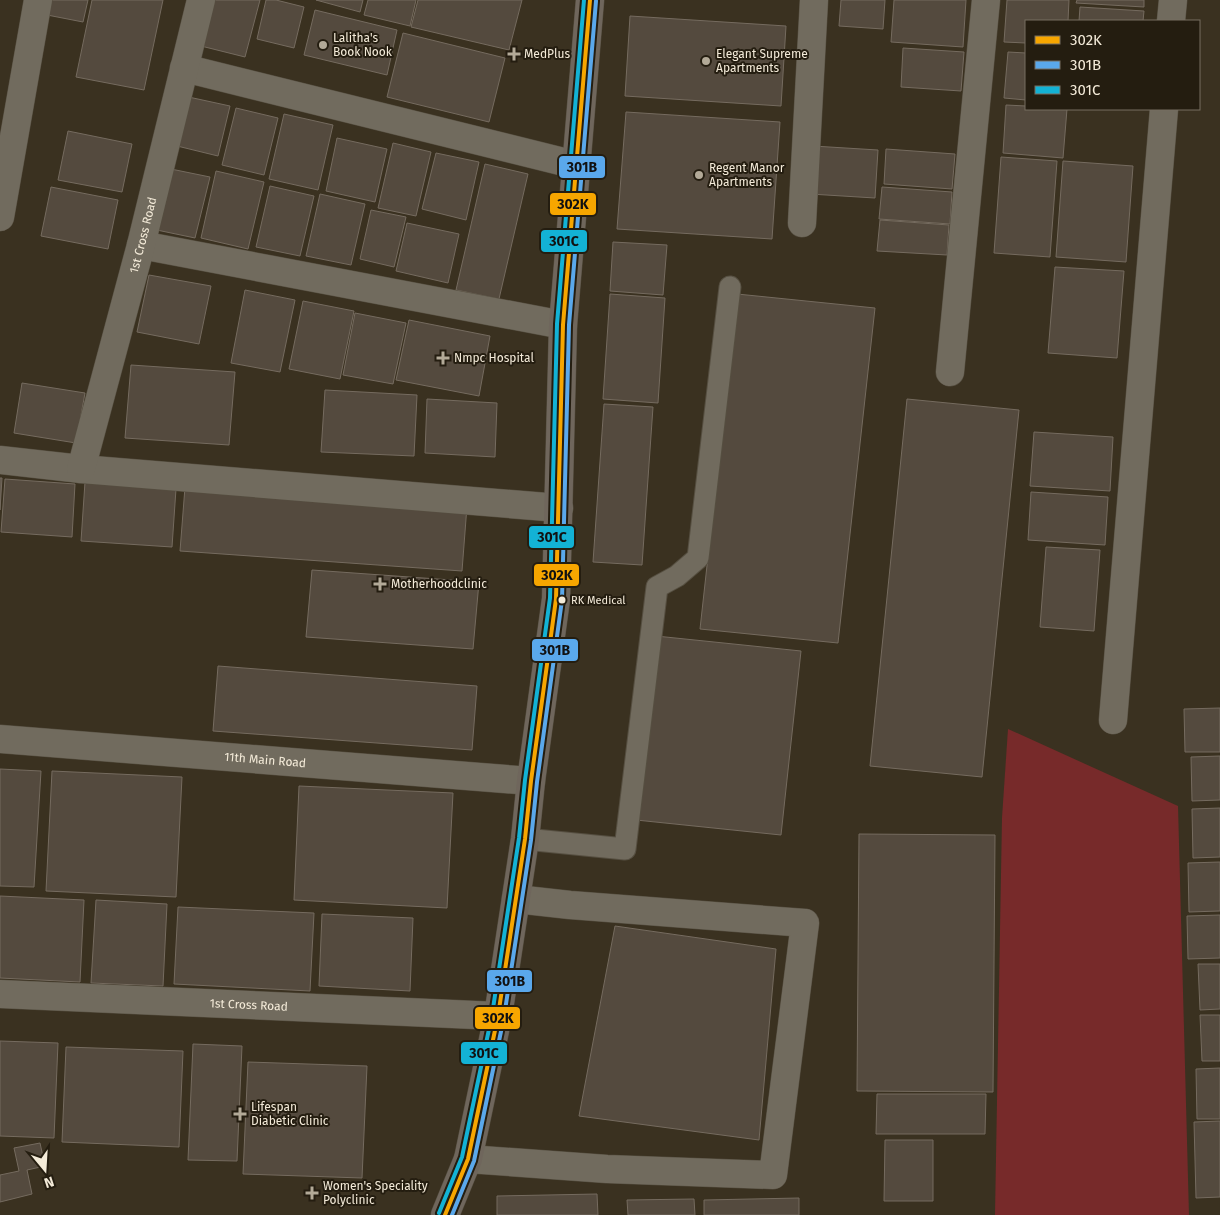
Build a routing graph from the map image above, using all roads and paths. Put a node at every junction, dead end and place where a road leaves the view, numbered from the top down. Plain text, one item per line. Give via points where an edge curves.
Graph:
1 (38, 0) edge
2 (201, 0) edge
3 (590, 0) edge
4 (814, 0) edge
5 (986, 0) edge
6 (1173, 0) edge
7 (1172, 20) edge
8 (184, 68) junction
9 (1164, 110) edge
10 (576, 165) junction
11 (0, 217) edge
12 (802, 222) dead end
13 (141, 244) junction
14 (730, 287) dead end
15 (563, 325) junction
16 (950, 372) dead end
17 (0, 460) edge
18 (82, 469) junction
19 (559, 508) junction
20 (1113, 720) dead end
21 (0, 739) edge
22 (531, 782) junction
23 (525, 840) junction
24 (516, 899) junction
25 (0, 994) edge
26 (498, 1016) junction
27 (468, 1159) junction
28 (445, 1215) edge

1 - 11 street
2 - 8 street, 1st Cross Road
3 - 10 main road
4 - 12 street
5 - 16 street
6 - 7 street
8 - 10 street
8 - 13 street, 1st Cross Road
9 - 20 street
10 - 15 main road
13 - 15 street
13 - 18 street, 1st Cross Road
14 - 23 lane via 698,558 677,576 657,587 625,848
15 - 19 main road
17 - 18 street
18 - 19 street
19 - 22 main road via 556,599
21 - 22 street, 11th Main Road
22 - 23 main road
23 - 24 main road
24 - 26 main road
24 - 27 street via 805,923 773,1175 607,1169
25 - 26 street, 1st Cross Road
26 - 27 main road
27 - 28 main road

